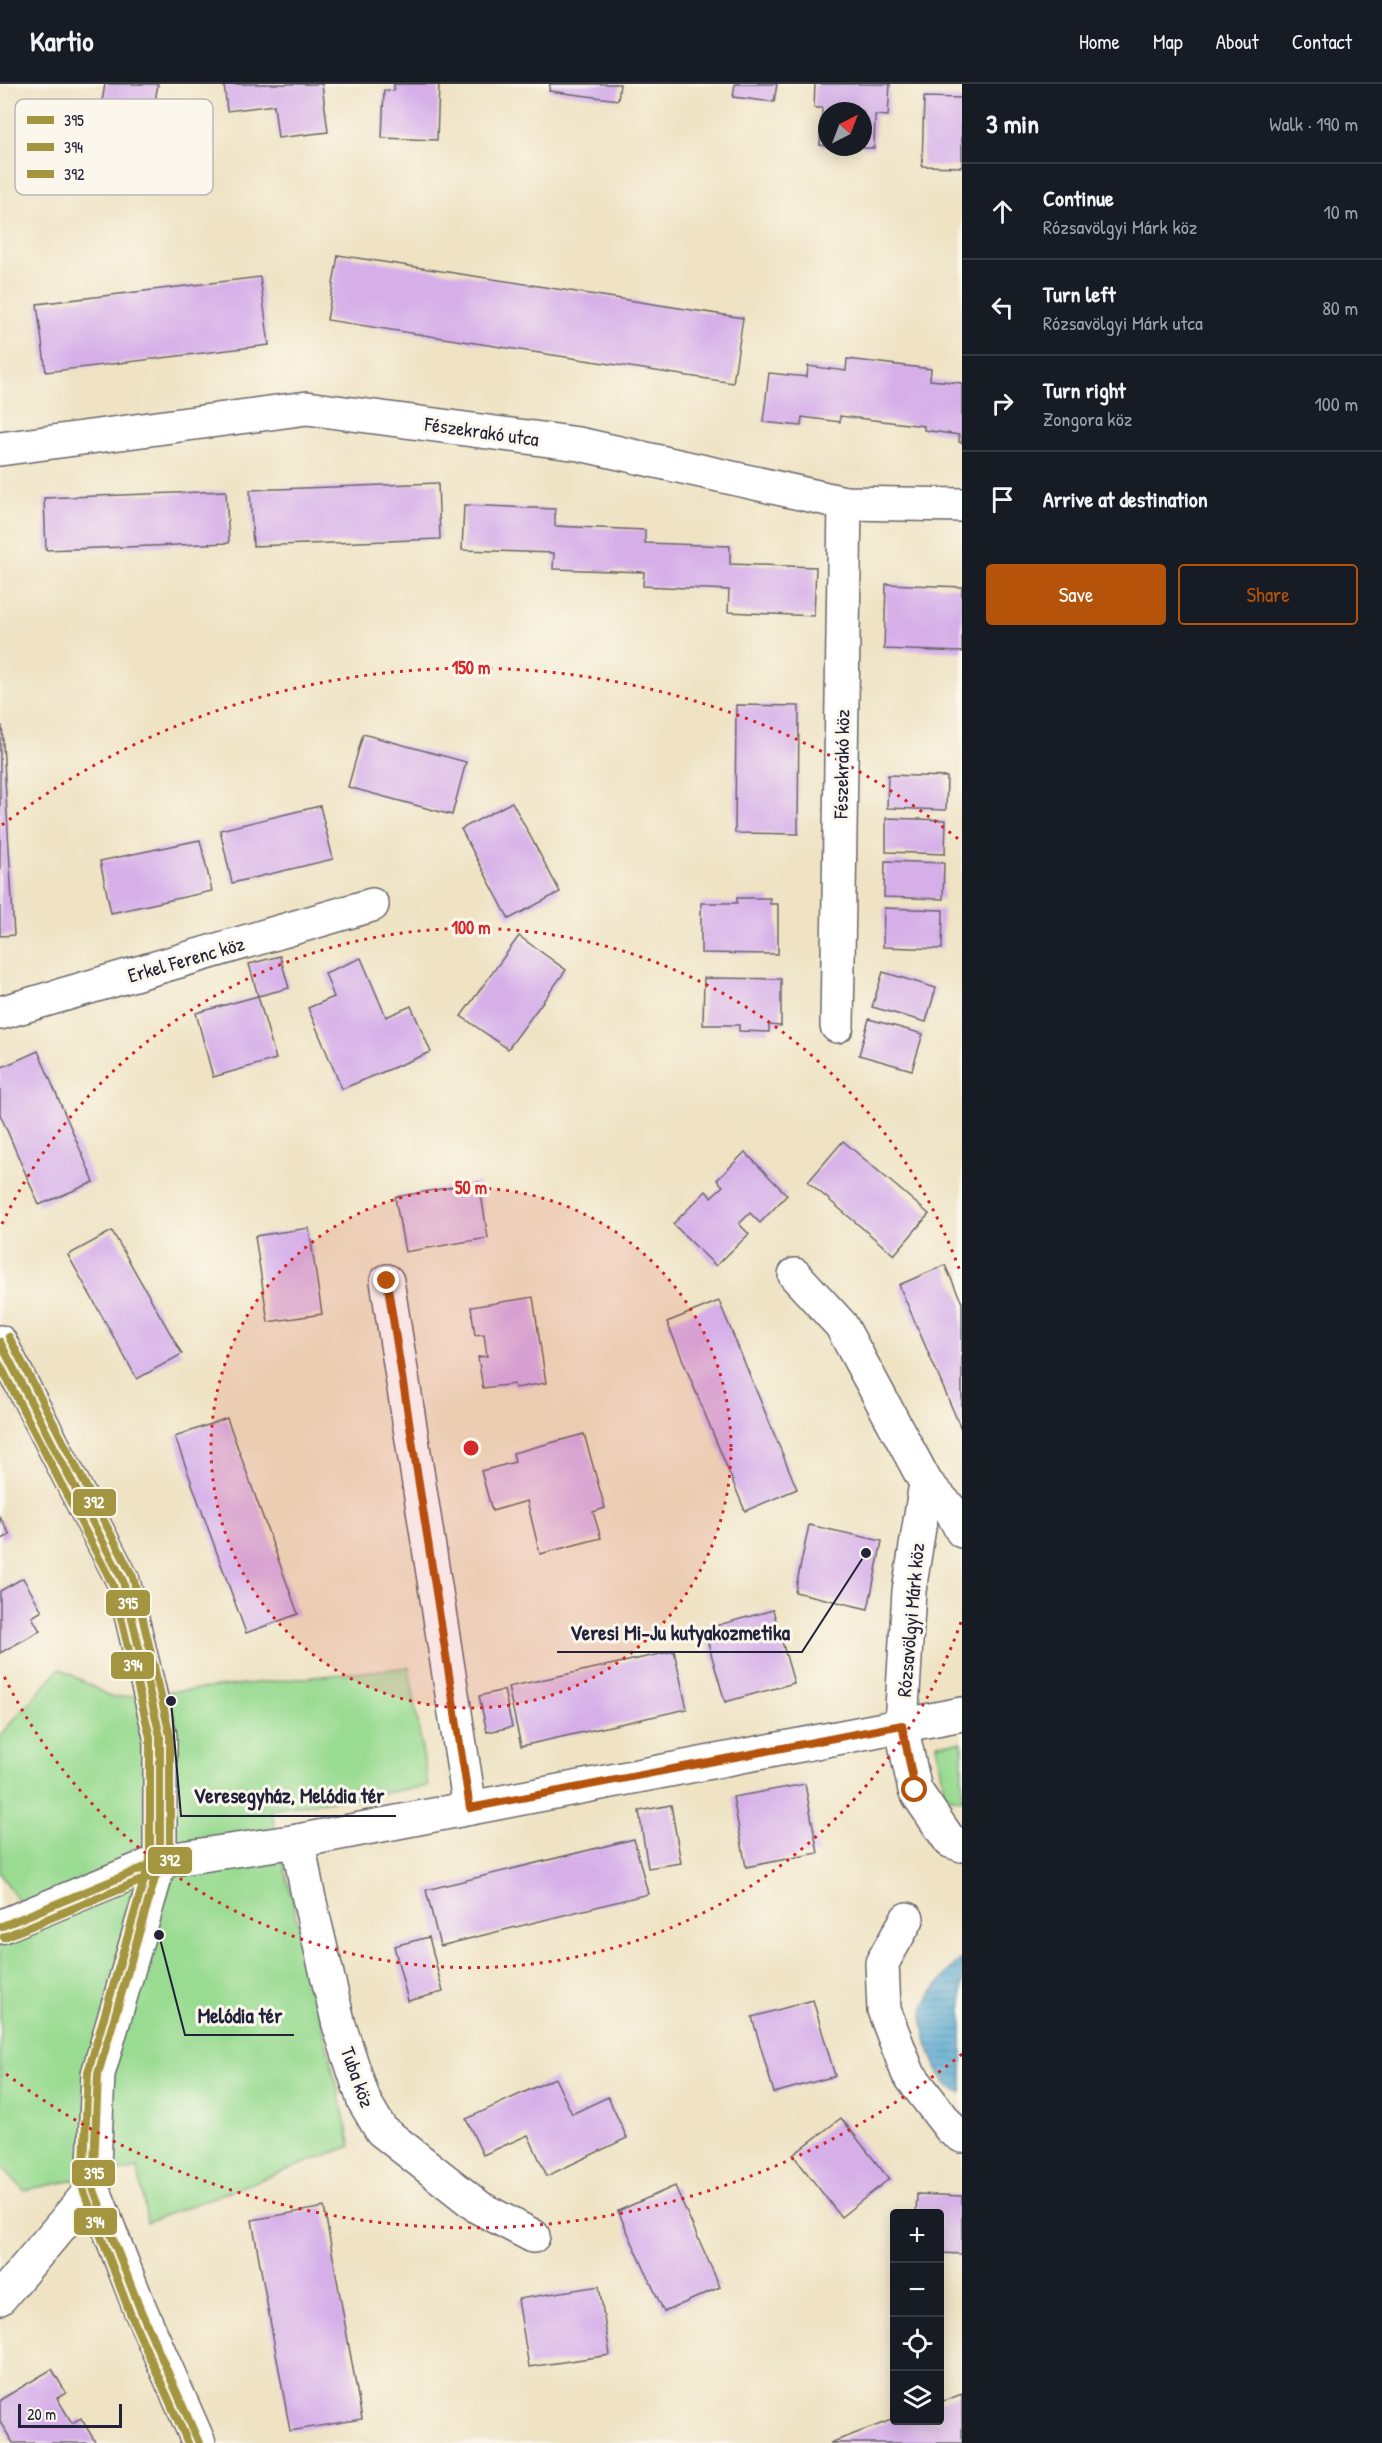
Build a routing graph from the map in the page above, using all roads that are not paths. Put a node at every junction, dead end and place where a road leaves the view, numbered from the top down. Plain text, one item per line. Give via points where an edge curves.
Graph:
1 (0, 449) edge
2 (844, 503) junction
3 (962, 505) edge
4 (372, 905) dead end
5 (0, 1013) edge
6 (837, 1026) dead end
7 (795, 1275) dead end
8 (387, 1281) dead end
9 (0, 1342) edge
10 (926, 1483) junction
11 (962, 1531) edge
12 (962, 1714) edge
13 (902, 1725) junction
14 (470, 1808) junction
15 (298, 1840) junction
16 (962, 1845) edge
17 (160, 1861) junction
18 (907, 1919) dead end
19 (0, 1926) edge
20 (962, 2136) edge
21 (93, 2188) junction
22 (533, 2236) dead end
23 (0, 2298) edge
24 (199, 2443) edge

1 - 2 street, Fészekrakó utca via 307,408 579,444
2 - 3 street, Fészekrakó utca
2 - 6 street, Fészekrakó köz
4 - 5 street, Erkel Ferenc köz
7 - 10 street via 841,1325
8 - 14 street
9 - 17 street via 123,1581 160,1737
10 - 11 street via 951,1510
10 - 13 street, Rózsavölgyi Márk köz via 909,1592
12 - 13 street
13 - 14 street
13 - 16 street, Rózsavölgyi Márk köz via 915,1790 950,1841
14 - 15 street
15 - 17 street
15 - 22 street, Tuba köz via 339,2025 364,2101 381,2130 480,2208
17 - 19 street
17 - 21 street via 98,2074
18 - 20 street via 882,1963 884,2010 908,2073 951,2129
21 - 23 street
21 - 24 street

